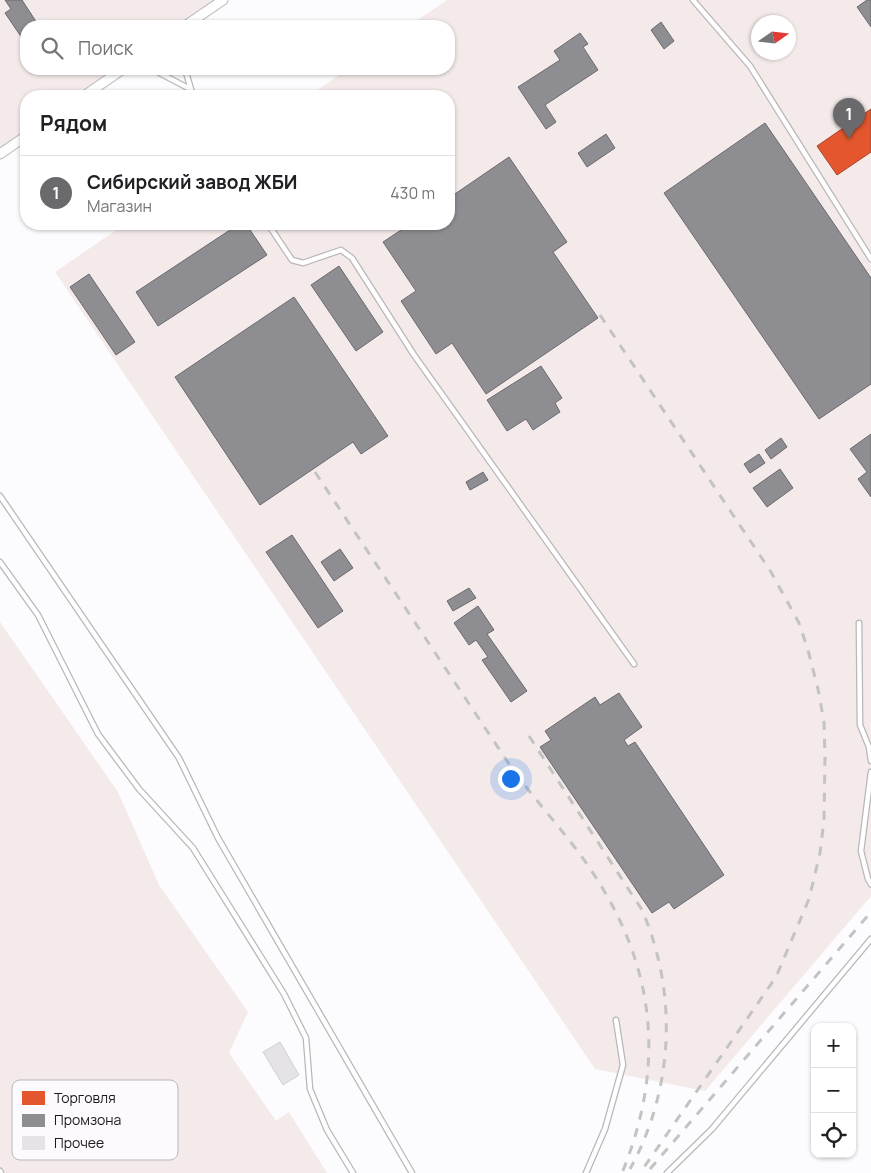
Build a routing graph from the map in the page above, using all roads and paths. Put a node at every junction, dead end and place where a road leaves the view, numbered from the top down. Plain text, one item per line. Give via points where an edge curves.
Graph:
1 (224, 0) edge
2 (693, 0) edge
3 (194, 20) edge
4 (114, 75) edge
5 (163, 75) edge
6 (186, 75) edge
7 (190, 89) joint
8 (93, 90) edge
9 (20, 140) edge
10 (0, 154) edge
11 (272, 230) edge
12 (871, 258) edge
13 (0, 496) edge
14 (0, 562) edge
15 (859, 623) dead end
16 (634, 664) dead end
17 (871, 760) edge
18 (871, 772) edge
19 (871, 884) edge
20 (871, 939) edge
21 (616, 1020) dead end
22 (353, 1173) edge
23 (412, 1173) edge
24 (586, 1173) edge
25 (667, 1173) edge

1 - 3 street
2 - 12 lane via 750,66
4 - 8 street
5 - 7 lane
6 - 7 lane
9 - 10 street
11 - 16 lane via 292,260 303,263 341,250 352,258 414,355
13 - 23 lane via 179,758 218,838
14 - 22 lane via 38,615 98,734 139,789 193,848 284,994 306,1038 310,1089 327,1130
15 - 17 lane via 860,725
18 - 19 lane via 861,851
20 - 25 lane via 712,1129
21 - 24 lane via 623,1065 605,1129

